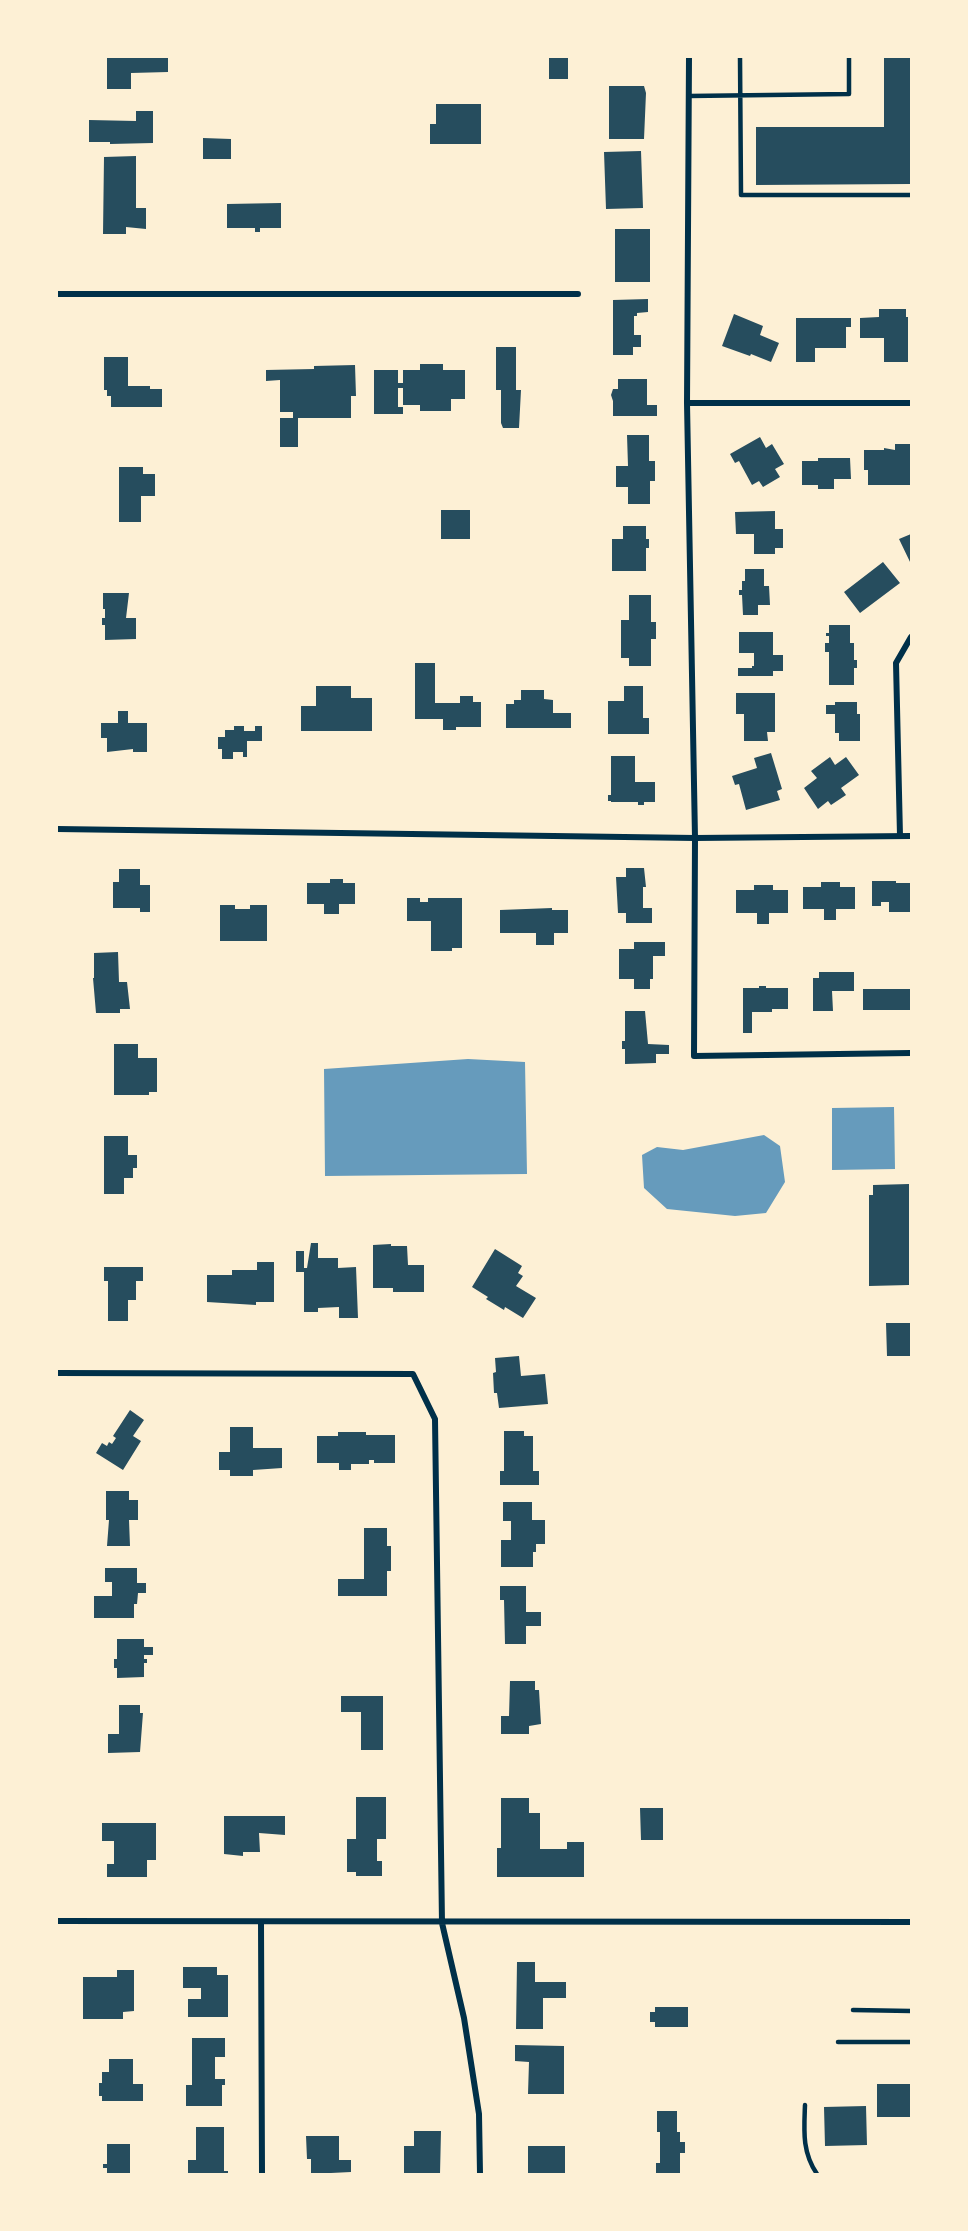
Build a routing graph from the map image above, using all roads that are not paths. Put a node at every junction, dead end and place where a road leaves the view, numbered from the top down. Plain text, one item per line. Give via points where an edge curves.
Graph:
1 (689, 57) edge
2 (740, 57) edge
3 (849, 57) edge
4 (740, 95) junction
5 (689, 96) junction
6 (911, 195) edge
7 (57, 294) edge
8 (578, 294) dead end
9 (687, 403) junction
10 (911, 403) edge
11 (911, 637) edge
12 (57, 829) edge
13 (900, 836) junction
14 (911, 836) edge
15 (695, 838) junction
16 (911, 1053) edge
17 (57, 1373) edge
18 (57, 1921) edge
19 (261, 1922) junction
20 (911, 1922) edge
21 (442, 1923) junction
22 (853, 2010) dead end
23 (911, 2012) edge
24 (838, 2042) dead end
25 (911, 2042) edge
26 (806, 2105) dead end
27 (262, 2174) edge
28 (480, 2174) edge
29 (817, 2174) edge

1 - 5 street
2 - 4 lane
3 - 4 lane via 849,94
4 - 5 lane
4 - 6 lane via 741,195
5 - 9 street
7 - 8 street
9 - 10 street
9 - 15 street
11 - 13 street via 896,663
12 - 15 street
13 - 14 street
13 - 15 street
15 - 16 street via 694,1056
17 - 21 street via 413,1374 435,1419
18 - 19 street
19 - 21 street
19 - 27 street
20 - 21 street
21 - 28 street via 464,2018 479,2114
22 - 23 lane
24 - 25 lane
26 - 29 lane via 803,2137 808,2160

